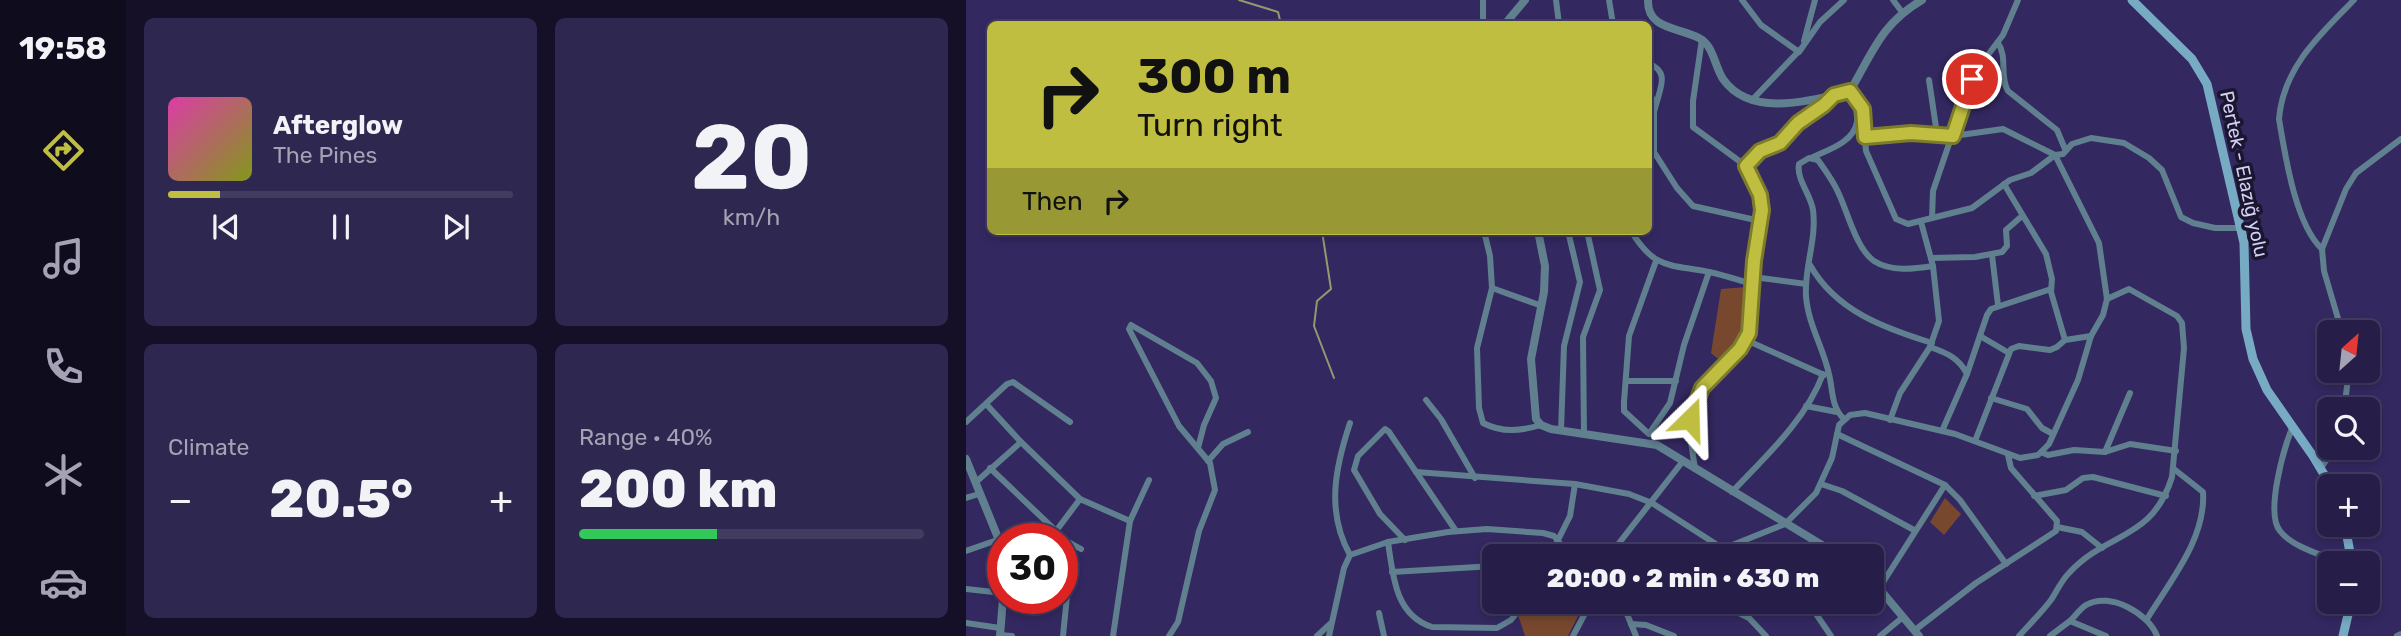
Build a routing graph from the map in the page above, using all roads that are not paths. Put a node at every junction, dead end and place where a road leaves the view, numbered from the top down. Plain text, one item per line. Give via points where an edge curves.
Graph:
1 (1483, 0) edge
2 (1525, 0) edge
3 (1556, 0) edge
4 (1609, 0) edge
5 (1648, 0) edge
6 (1742, 0) edge
7 (1815, 0) edge
8 (1844, 0) edge
9 (1893, 0) edge
10 (1922, 0) edge
11 (2018, 0) edge
12 (2132, 0) edge
13 (2354, 0) edge
14 (1902, 12) junction
15 (1483, 21) edge
16 (1508, 21) edge
17 (1559, 21) edge
18 (1612, 21) edge
19 (1702, 39) junction
20 (1998, 43) junction
21 (1799, 52) junction
22 (1652, 65) edge
23 (1929, 80) dead end
24 (1850, 91) junction
25 (1834, 95) junction
26 (1652, 99) edge
27 (1753, 99) junction
28 (1857, 99) junction
29 (1657, 101) junction
30 (1937, 134) junction
31 (1953, 136) junction
32 (1865, 137) junction
33 (2401, 139) edge
34 (2065, 149) junction
35 (2054, 155) junction
36 (1813, 157) junction
37 (1746, 166) junction
38 (2004, 184) junction
39 (2022, 216) junction
40 (1932, 218) junction
41 (1760, 220) junction
42 (1921, 222) junction
43 (2241, 228) junction
44 (1485, 235) edge
45 (1539, 235) edge
46 (1569, 235) edge
47 (1588, 235) edge
48 (1634, 235) edge
49 (2322, 248) junction
50 (1992, 255) junction
51 (1931, 258) junction
52 (1657, 261) junction
53 (1809, 263) junction
54 (1933, 267) junction
55 (1709, 272) junction
56 (1752, 281) junction
57 (1806, 284) junction
58 (1492, 288) junction
59 (2052, 289) junction
60 (2107, 299) junction
61 (1542, 306) junction
62 (1998, 306) junction
63 (2338, 320) edge
64 (1980, 336) junction
65 (2091, 336) junction
66 (1746, 340) junction
67 (2065, 340) junction
68 (1931, 345) junction
69 (2008, 353) junction
70 (1826, 374) junction
71 (1967, 374) junction
72 (1626, 381) junction
73 (1676, 382) junction
74 (2130, 393) dead end
75 (1991, 398) junction
76 (1426, 400) dead end
77 (987, 405) junction
78 (1806, 406) junction
79 (1837, 412) junction
80 (1843, 419) junction
81 (1889, 420) junction
82 (966, 422) edge
83 (1070, 422) dead end
84 (1350, 423) dead end
85 (1541, 425) junction
86 (2293, 426) junction
87 (1561, 431) junction
88 (1248, 432) dead end
89 (1942, 432) junction
90 (1837, 434) junction
91 (2053, 434) junction
92 (1584, 435) junction
93 (1649, 438) junction
94 (1975, 441) junction
95 (1021, 442) junction
96 (1198, 449) junction
97 (2176, 450) junction
98 (2105, 452) junction
99 (2043, 453) junction
100 (2008, 455) junction
101 (966, 459) edge
102 (2326, 460) edge
103 (1208, 461) junction
104 (1683, 461) junction
105 (990, 468) junction
106 (2321, 468) junction
107 (1695, 469) junction
108 (2174, 469) junction
109 (1416, 472) junction
110 (2324, 474) edge
111 (1475, 478) junction
112 (1149, 480) dead end
113 (976, 482) junction
114 (1575, 484) junction
115 (1821, 484) junction
116 (1945, 485) junction
117 (1732, 492) junction
118 (979, 494) junction
119 (2034, 496) junction
120 (2166, 496) junction
121 (966, 498) edge
122 (1080, 499) junction
123 (1652, 503) junction
124 (1130, 521) junction
125 (993, 523) edge
126 (1042, 523) edge
127 (1062, 523) edge
128 (1785, 524) junction
129 (2057, 527) junction
130 (1914, 530) junction
131 (1456, 531) junction
132 (1405, 540) junction
133 (1557, 541) junction
134 (1388, 542) junction
135 (987, 544) edge
136 (1556, 544) edge
137 (1560, 544) edge
138 (1619, 544) edge
139 (1716, 544) edge
140 (1739, 544) edge
141 (1819, 544) edge
142 (1078, 548) edge
143 (2102, 548) junction
144 (1081, 549) dead end
145 (966, 551) edge
146 (2317, 552) edge
147 (1350, 555) junction
148 (2006, 564) junction
149 (1482, 567) edge
150 (1392, 572) junction
151 (1884, 580) edge
152 (966, 589) edge
153 (987, 591) edge
154 (1884, 592) edge
155 (1379, 613) dead end
156 (1002, 614) edge
157 (1065, 614) edge
158 (1516, 614) edge
159 (1585, 614) edge
160 (1627, 614) edge
161 (1741, 614) edge
162 (1816, 614) edge
163 (2348, 614) edge
164 (1903, 617) junction
165 (2147, 619) junction
166 (2070, 621) junction
167 (1331, 622) junction
168 (966, 623) edge
169 (1631, 624) junction
170 (1000, 633) edge
171 (1917, 633) edge
172 (1012, 636) edge
173 (1063, 636) edge
174 (1113, 636) edge
175 (1169, 636) edge
176 (1317, 636) edge
177 (1329, 636) edge
178 (1384, 636) edge
179 (1573, 636) edge
180 (1636, 636) edge
181 (1674, 636) edge
182 (1766, 636) edge
183 (1831, 636) edge
184 (1880, 636) edge
185 (2019, 636) edge
186 (2050, 636) edge
187 (2106, 636) edge
188 (2157, 636) edge
189 (2343, 636) edge

1 - 15 street
2 - 16 street
3 - 17 street
4 - 18 street
5 - 19 street via 1649,13 1658,23
6 - 21 street via 1761,24
7 - 21 street
8 - 21 street via 1820,22
9 - 14 street
10 - 14 street
11 - 20 street
12 - 43 main road, Pertek - Elazığ yolu via 2180,47 2207,84
13 - 49 street via 2296,64 2279,109 2295,198 2313,239
14 - 24 street via 1885,30
19 - 27 street via 1724,80
19 - 37 street via 1693,127
20 - 31 street via 1972,79
20 - 34 street via 2008,91 2057,130
21 - 27 street
22 - 29 street via 1663,78
23 - 30 street
24 - 25 street
24 - 28 street
25 - 27 street via 1781,104
25 - 37 street
26 - 29 street
28 - 32 street via 1863,109
28 - 36 street via 1857,121 1851,135
29 - 41 street via 1654,152 1677,188 1693,206
30 - 31 street
30 - 32 street
31 - 35 street via 2003,129
31 - 40 street via 1933,191
32 - 42 street via 1866,151 1896,219 1908,224
33 - 49 street via 2356,173
34 - 35 street
34 - 43 street via 2091,138 2124,143 2162,170 2181,217 2215,228
35 - 38 street via 2031,173
35 - 60 street via 2099,243
36 - 53 street via 1798,168 1813,208
36 - 54 street via 1836,187 1873,261 1888,268
37 - 41 street via 1760,195
38 - 39 street
38 - 40 street via 1972,208
39 - 50 street via 2006,230 2007,246
39 - 59 street via 2046,254
40 - 42 street
41 - 56 street
42 - 51 street
43 - 86 main road, Pertek - Elazığ yolu via 2249,345 2260,377
44 - 58 street
45 - 61 street via 1545,266
46 - 87 street via 1580,282 1564,346
47 - 92 street via 1600,290 1583,337
48 - 52 street
49 - 63 street
50 - 51 street
50 - 62 street
51 - 54 street
52 - 55 street
52 - 72 street via 1629,336
53 - 57 street
53 - 68 street via 1817,278 1848,308
54 - 68 street via 1939,321
55 - 56 street
55 - 73 street
56 - 57 street
56 - 66 street
57 - 70 street via 1811,324
58 - 61 street
58 - 85 street via 1477,348 1483,423 1521,430
59 - 62 street
59 - 67 street
60 - 65 street
60 - 97 street via 2129,289 2182,323
61 - 85 street via 1531,359 1536,419
62 - 64 street via 1987,314
64 - 69 street
64 - 71 street
65 - 67 street
65 - 91 street via 2078,380
66 - 70 street
66 - 107 street via 1697,398 1689,428
67 - 69 street via 2050,349 2019,346
68 - 71 street via 1962,363
68 - 81 street via 1900,393
69 - 75 street
70 - 78 street
70 - 79 street
71 - 89 street
72 - 73 street
72 - 93 street via 1624,411
73 - 93 street via 1670,403
74 - 98 street
75 - 91 street via 2027,409
75 - 94 street
76 - 111 street
77 - 82 street
77 - 83 street via 1013,382
77 - 95 street
78 - 79 street
78 - 117 street
79 - 80 street
80 - 81 street via 1865,414
80 - 90 street
81 - 89 street
84 - 147 street via 1335,474 1336,520
85 - 87 street
86 - 106 main road, Pertek - Elazığ yolu
86 - 146 street via 2282,452 2274,513 2278,529 2287,538
87 - 92 street
88 - 103 street via 1223,444
89 - 94 street
90 - 115 street
90 - 116 street
91 - 99 street
92 - 93 street
93 - 104 street
94 - 100 street
95 - 105 street
95 - 122 street
96 - 96 street via 1179,426 1143,359 1131,325 1197,363 1211,381 1216,398
96 - 103 street
97 - 98 street via 2130,444
97 - 108 street
98 - 99 street
99 - 100 street via 2025,458
100 - 119 street via 2011,468
101 - 113 street
102 - 106 street
103 - 175 street via 1215,490 1199,531 1178,622
104 - 107 street
104 - 123 street
105 - 113 street
105 - 126 street
106 - 110 main road, Pertek - Elazığ yolu
107 - 117 street
108 - 120 street
108 - 165 street via 2203,492 2199,527
109 - 111 street
109 - 131 street
109 - 132 street via 1385,429 1354,466 1380,514
111 - 114 street
112 - 124 street
113 - 118 street
114 - 123 street
114 - 133 street via 1570,516
115 - 128 street
115 - 130 street
116 - 130 street
116 - 148 street
117 - 128 street
118 - 121 street
118 - 125 street
119 - 120 street via 2093,477
119 - 129 street via 2057,521
120 - 143 street via 2137,528
122 - 124 street
122 - 127 street
123 - 138 street
123 - 139 street
124 - 174 street
128 - 140 street
128 - 141 street
129 - 143 street via 2082,532
129 - 148 street via 2049,538
130 - 151 street
131 - 132 street
131 - 133 street via 1544,533
132 - 134 street
133 - 136 street
133 - 137 street
134 - 147 street
134 - 150 street
135 - 145 street
142 - 144 street
143 - 185 street via 2068,574
147 - 167 street
148 - 171 street via 1951,601
149 - 150 street
150 - 158 street via 1403,606 1432,627 1497,628
152 - 153 street
154 - 164 street
155 - 178 street
156 - 170 street
157 - 173 street
159 - 179 street
160 - 169 street
161 - 182 street
162 - 183 street
163 - 189 main road
164 - 171 street
164 - 184 street
165 - 166 street via 2115,603 2099,601 2086,605
165 - 188 street
166 - 186 street
166 - 187 street
167 - 176 street
167 - 177 street
168 - 170 street
169 - 180 street
169 - 181 street
170 - 172 street

